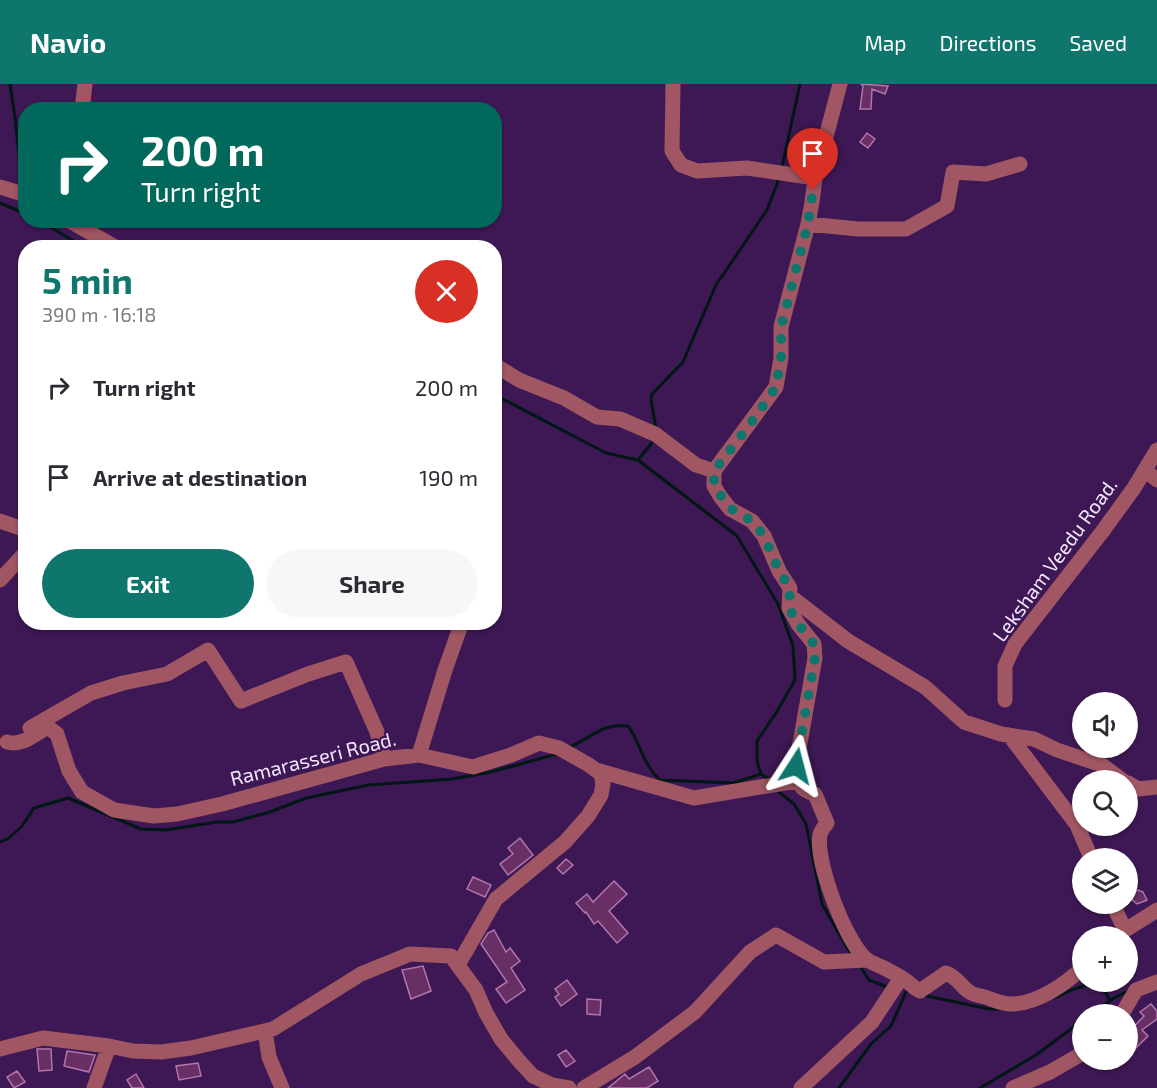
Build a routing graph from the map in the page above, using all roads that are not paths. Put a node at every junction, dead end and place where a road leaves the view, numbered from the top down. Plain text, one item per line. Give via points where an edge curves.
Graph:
1 (85, 84) edge
2 (673, 84) edge
3 (840, 84) edge
4 (83, 102) edge
5 (1020, 164) dead end
6 (815, 178) junction
7 (0, 188) edge
8 (18, 193) edge
9 (808, 224) junction
10 (87, 228) edge
11 (105, 240) edge
12 (502, 369) edge
13 (1157, 450) edge
14 (1145, 470) junction
15 (714, 471) junction
16 (1157, 480) edge
17 (0, 521) edge
18 (18, 527) edge
19 (18, 561) edge
20 (0, 580) edge
21 (790, 597) junction
22 (459, 630) edge
23 (1005, 700) dead end
24 (1009, 735) junction
25 (2, 742) edge
26 (419, 754) junction
27 (384, 759) junction
28 (596, 770) junction
29 (1109, 770) edge
30 (797, 781) junction
31 (1157, 787) edge
32 (1138, 789) edge
33 (1087, 848) edge
34 (1157, 910) edge
35 (1132, 926) edge
36 (866, 960) junction
37 (458, 965) junction
38 (901, 978) junction
39 (1072, 978) edge
40 (1157, 982) edge
41 (1128, 1004) edge
42 (265, 1031) junction
43 (109, 1046) junction
44 (0, 1049) edge
45 (1072, 1059) edge
46 (94, 1088) edge
47 (282, 1088) edge
48 (569, 1088) edge
49 (584, 1088) edge
50 (801, 1088) edge
51 (1013, 1088) edge

1 - 4 street
2 - 6 street via 672,151 681,165 697,171 747,168
3 - 6 street
5 - 9 street via 986,174 953,172 947,206 906,229
6 - 9 street
7 - 8 street
9 - 15 street via 781,327 776,387
10 - 11 street
12 - 15 street via 597,417 620,419 658,435 696,465
13 - 14 street, Leksham Veedu Road.
14 - 16 street
14 - 23 street, Leksham Veedu Road. via 1015,644 1005,666
15 - 21 street via 714,486 720,496 730,508 752,521 764,536 790,588
17 - 18 street
19 - 20 street
21 - 24 street via 848,641 925,687 964,722
21 - 30 street via 789,608 814,644 815,658 796,766
22 - 26 street
24 - 29 street via 1034,739
24 - 33 street via 1077,825
25 - 27 street, Ramarasseri Road. via 14,745 48,728 57,734 69,771 82,792 114,810 154,816 222,804
25 - 27 street via 91,693 167,674 208,650 241,701 346,662 377,732
26 - 27 street, Ramarasseri Road.
26 - 28 street, Ramarasseri Road. via 473,767 539,743 559,748
28 - 30 street, Ramarasseri Road. via 694,798
28 - 37 street via 601,774 602,789 588,816 565,842 496,899
30 - 36 street via 801,789 815,794 819,801 827,823 820,839 829,890 855,946
31 - 32 street
34 - 35 street
36 - 38 street
36 - 49 street via 824,962 776,935 750,952 695,1012 635,1057
37 - 42 street via 451,956 410,954 361,974
37 - 48 street via 519,1062 533,1076
38 - 39 street via 922,991 946,973 969,992 1012,1005 1049,992
38 - 50 street via 872,1022
40 - 41 street via 1136,990
42 - 43 street via 161,1052
42 - 47 street via 268,1057
43 - 44 street via 43,1038
43 - 46 street
45 - 51 street

